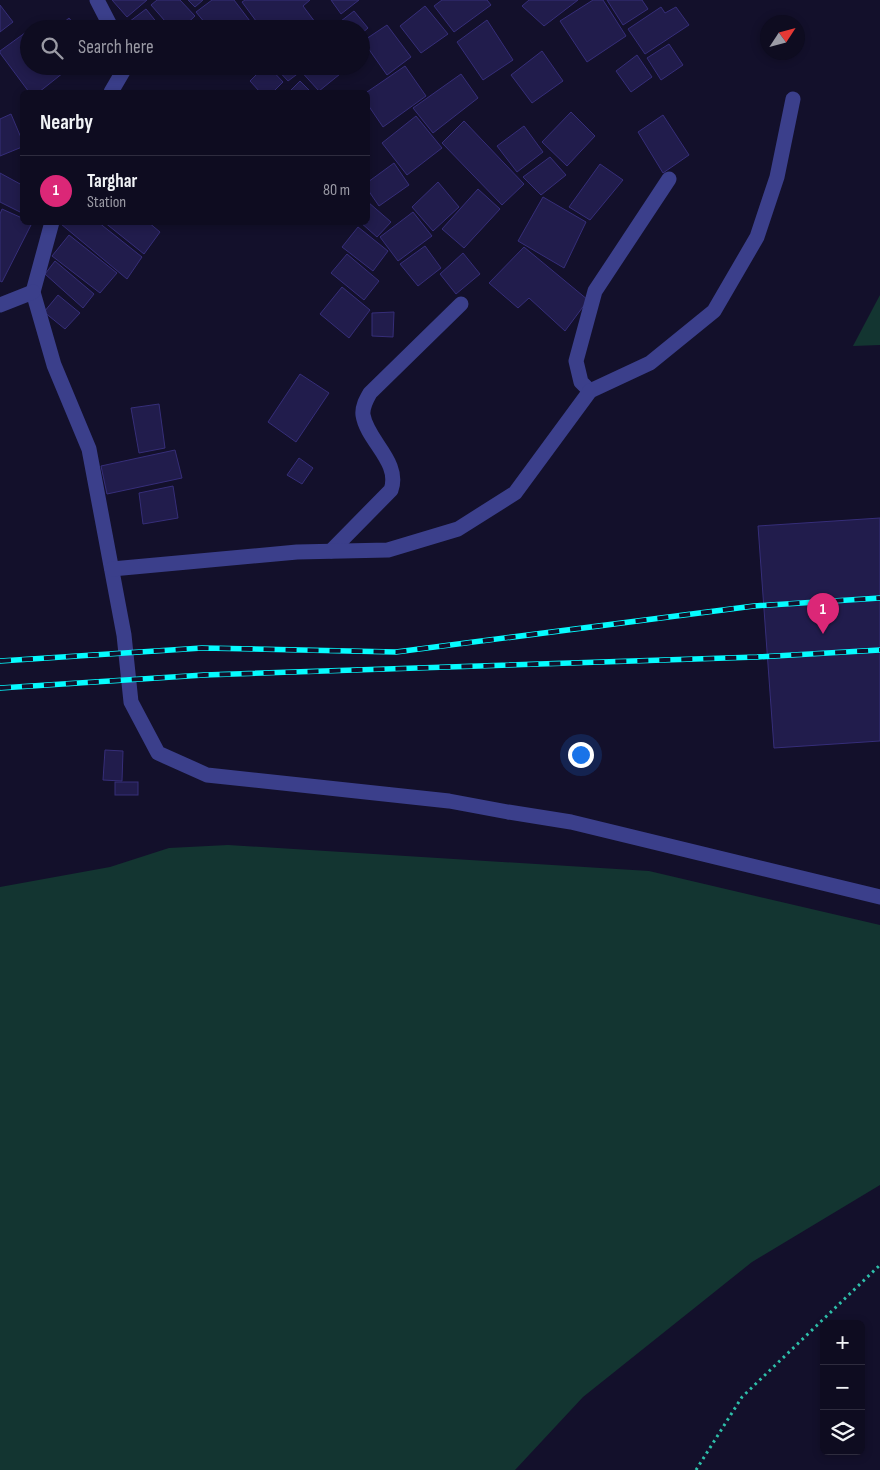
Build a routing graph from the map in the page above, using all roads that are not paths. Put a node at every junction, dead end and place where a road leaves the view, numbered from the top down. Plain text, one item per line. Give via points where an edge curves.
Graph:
1 (97, 0) edge
2 (107, 20) edge
3 (121, 75) edge
4 (112, 90) edge
5 (793, 99) dead end
6 (669, 179) dead end
7 (51, 225) edge
8 (33, 292) junction
9 (461, 304) dead end
10 (0, 306) edge
11 (590, 391) junction
12 (331, 551) junction
13 (112, 569) junction
14 (880, 897) edge

1 - 2 street
3 - 4 street
5 - 11 street via 777,177 757,237 714,311 650,363
6 - 11 street via 595,291 576,361 581,382
7 - 8 street
8 - 10 street
8 - 13 street via 54,365 89,449
9 - 12 street via 370,393 364,404 363,416 391,468 394,482 391,490
11 - 12 street via 514,493 458,529 388,550
12 - 13 street
13 - 14 street via 124,635 131,702 158,753 207,775 449,801 571,822

